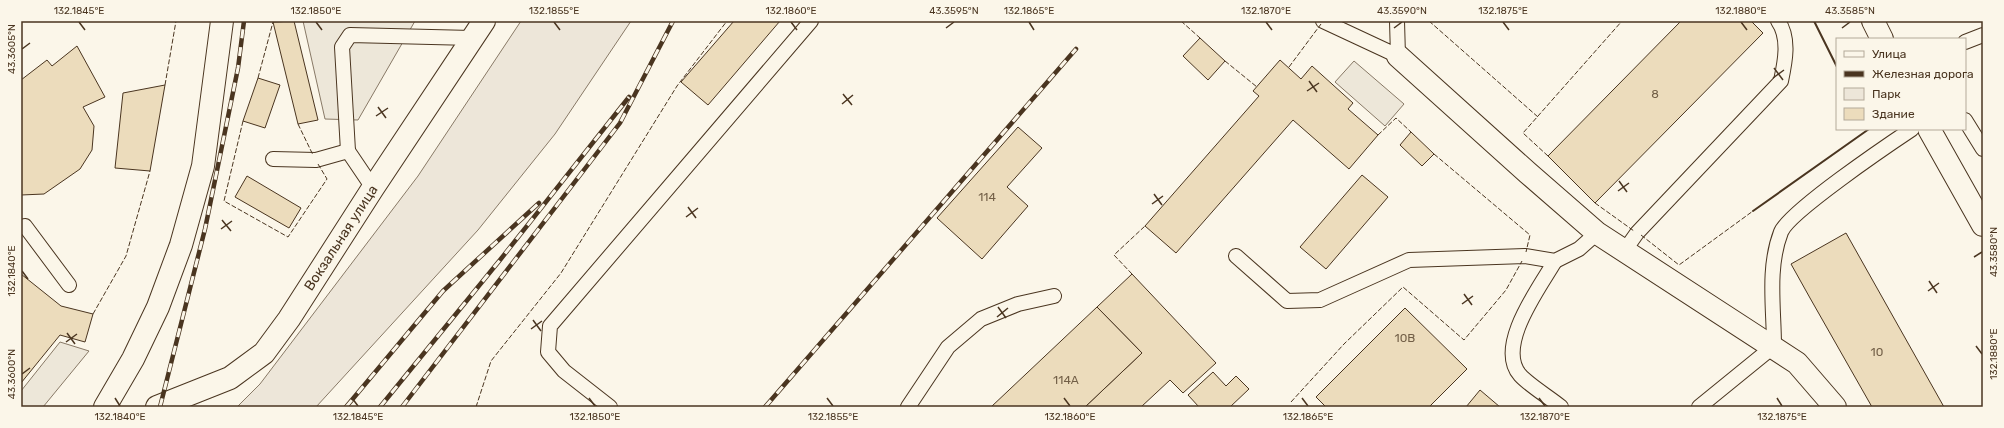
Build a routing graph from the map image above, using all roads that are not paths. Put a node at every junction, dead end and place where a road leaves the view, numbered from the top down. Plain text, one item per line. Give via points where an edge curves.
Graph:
1 (222, 21) edge
2 (811, 21) edge
3 (1324, 21) edge
4 (1397, 21) edge
5 (1778, 21) edge
6 (1873, 21) edge
7 (478, 29) edge
8 (1983, 35) edge
9 (1882, 38) edge
10 (1966, 42) edge
11 (1398, 56) junction
12 (1966, 122) edge
13 (1911, 130) edge
14 (1930, 130) edge
15 (1983, 150) edge
16 (348, 151) junction
17 (273, 159) dead end
18 (373, 188) junction
19 (1983, 225) edge
20 (21, 226) edge
21 (1597, 233) junction
22 (1625, 250) junction
23 (1236, 256) dead end
24 (1555, 261) junction
25 (69, 285) dead end
26 (1054, 296) dead end
27 (1774, 346) junction
28 (105, 407) edge
29 (157, 407) edge
30 (610, 407) edge
31 (908, 407) edge
32 (1561, 407) edge
33 (1698, 407) edge
34 (1835, 407) edge

1 - 28 street via 203,166 181,245 158,307 134,359
2 - 30 lane via 550,326 548,352 564,371
3 - 11 lane
4 - 11 lane
5 - 22 lane via 1783,28 1786,58 1781,81 1637,233
6 - 9 street
7 - 16 lane via 350,36 342,47
7 - 18 street, Вокзальная улица
8 - 10 lane
11 - 21 street
12 - 15 lane
13 - 27 lane via 1802,209 1781,231 1773,266
14 - 19 street
16 - 17 lane via 316,160
16 - 18 lane
18 - 29 street, Вокзальная улица via 289,319 264,353 230,378
20 - 25 lane via 25,226
21 - 22 street
21 - 24 lane via 1579,249
22 - 27 street via 1680,288
23 - 24 lane via 1287,301 1320,300 1409,260 1525,256
24 - 32 lane via 1517,328 1511,354 1519,374
26 - 31 lane via 1018,304 980,319 948,347
27 - 33 lane
27 - 34 street via 1797,363

